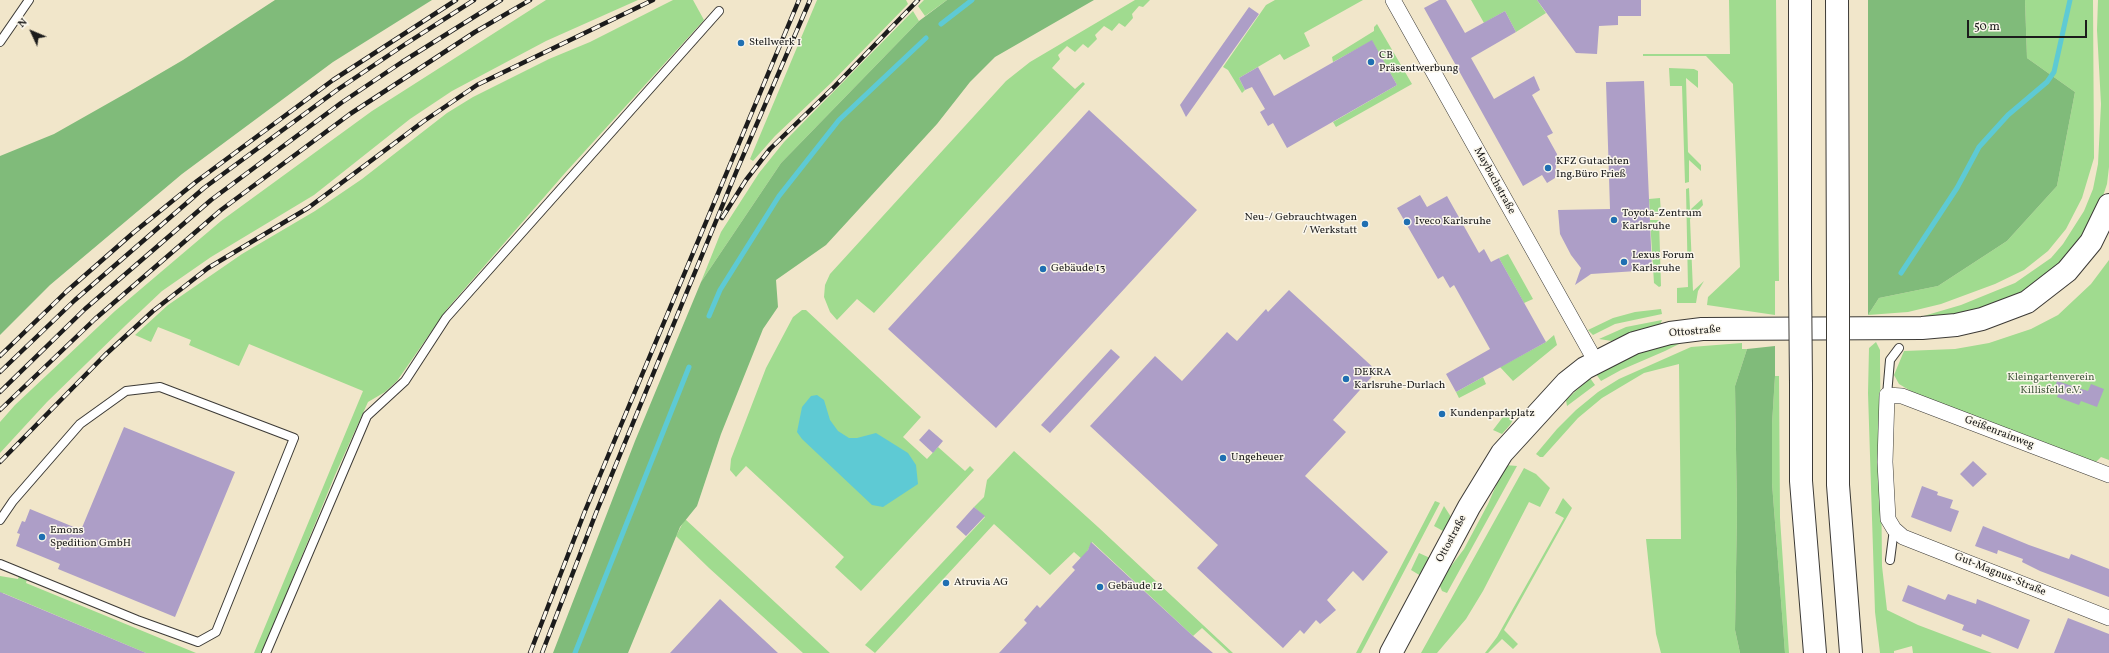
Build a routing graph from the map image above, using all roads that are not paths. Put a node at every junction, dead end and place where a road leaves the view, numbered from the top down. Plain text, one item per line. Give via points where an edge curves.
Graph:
1 (29, 0) edge
2 (1392, 0) edge
3 (1800, 0) edge
4 (1837, 0) edge
5 (719, 11) dead end
6 (0, 42) edge
7 (2109, 205) edge
8 (1898, 348) dead end
9 (1596, 362) junction
10 (1887, 395) junction
11 (2109, 475) edge
12 (0, 520) edge
13 (1894, 529) junction
14 (1890, 560) dead end
15 (0, 564) edge
16 (2109, 618) edge
17 (266, 653) edge
18 (1391, 653) edge
19 (1815, 653) edge
20 (1851, 653) edge

1 - 6 lane
2 - 9 street, Maybachstraße
3 - 19 main road, bridge via 1802,481
4 - 20 main road, bridge via 1838,485
5 - 17 lane via 446,318 405,381 367,416
7 - 9 main road, Ottostraße via 2091,242 2063,275 2027,302 1982,319 1956,325 1922,328 1702,329 1670,333 1634,343
8 - 10 lane via 1890,360
9 - 18 main road, Ottostraße via 1566,383 1502,453 1469,507
10 - 11 street, Geißenrainweg via 1902,396
10 - 13 street via 1885,462 1888,519
12 - 15 lane via 13,501 80,424 126,391 160,387 294,438 216,632 198,642
13 - 14 lane
13 - 16 street, Gut-Magnus-Straße via 1903,537

